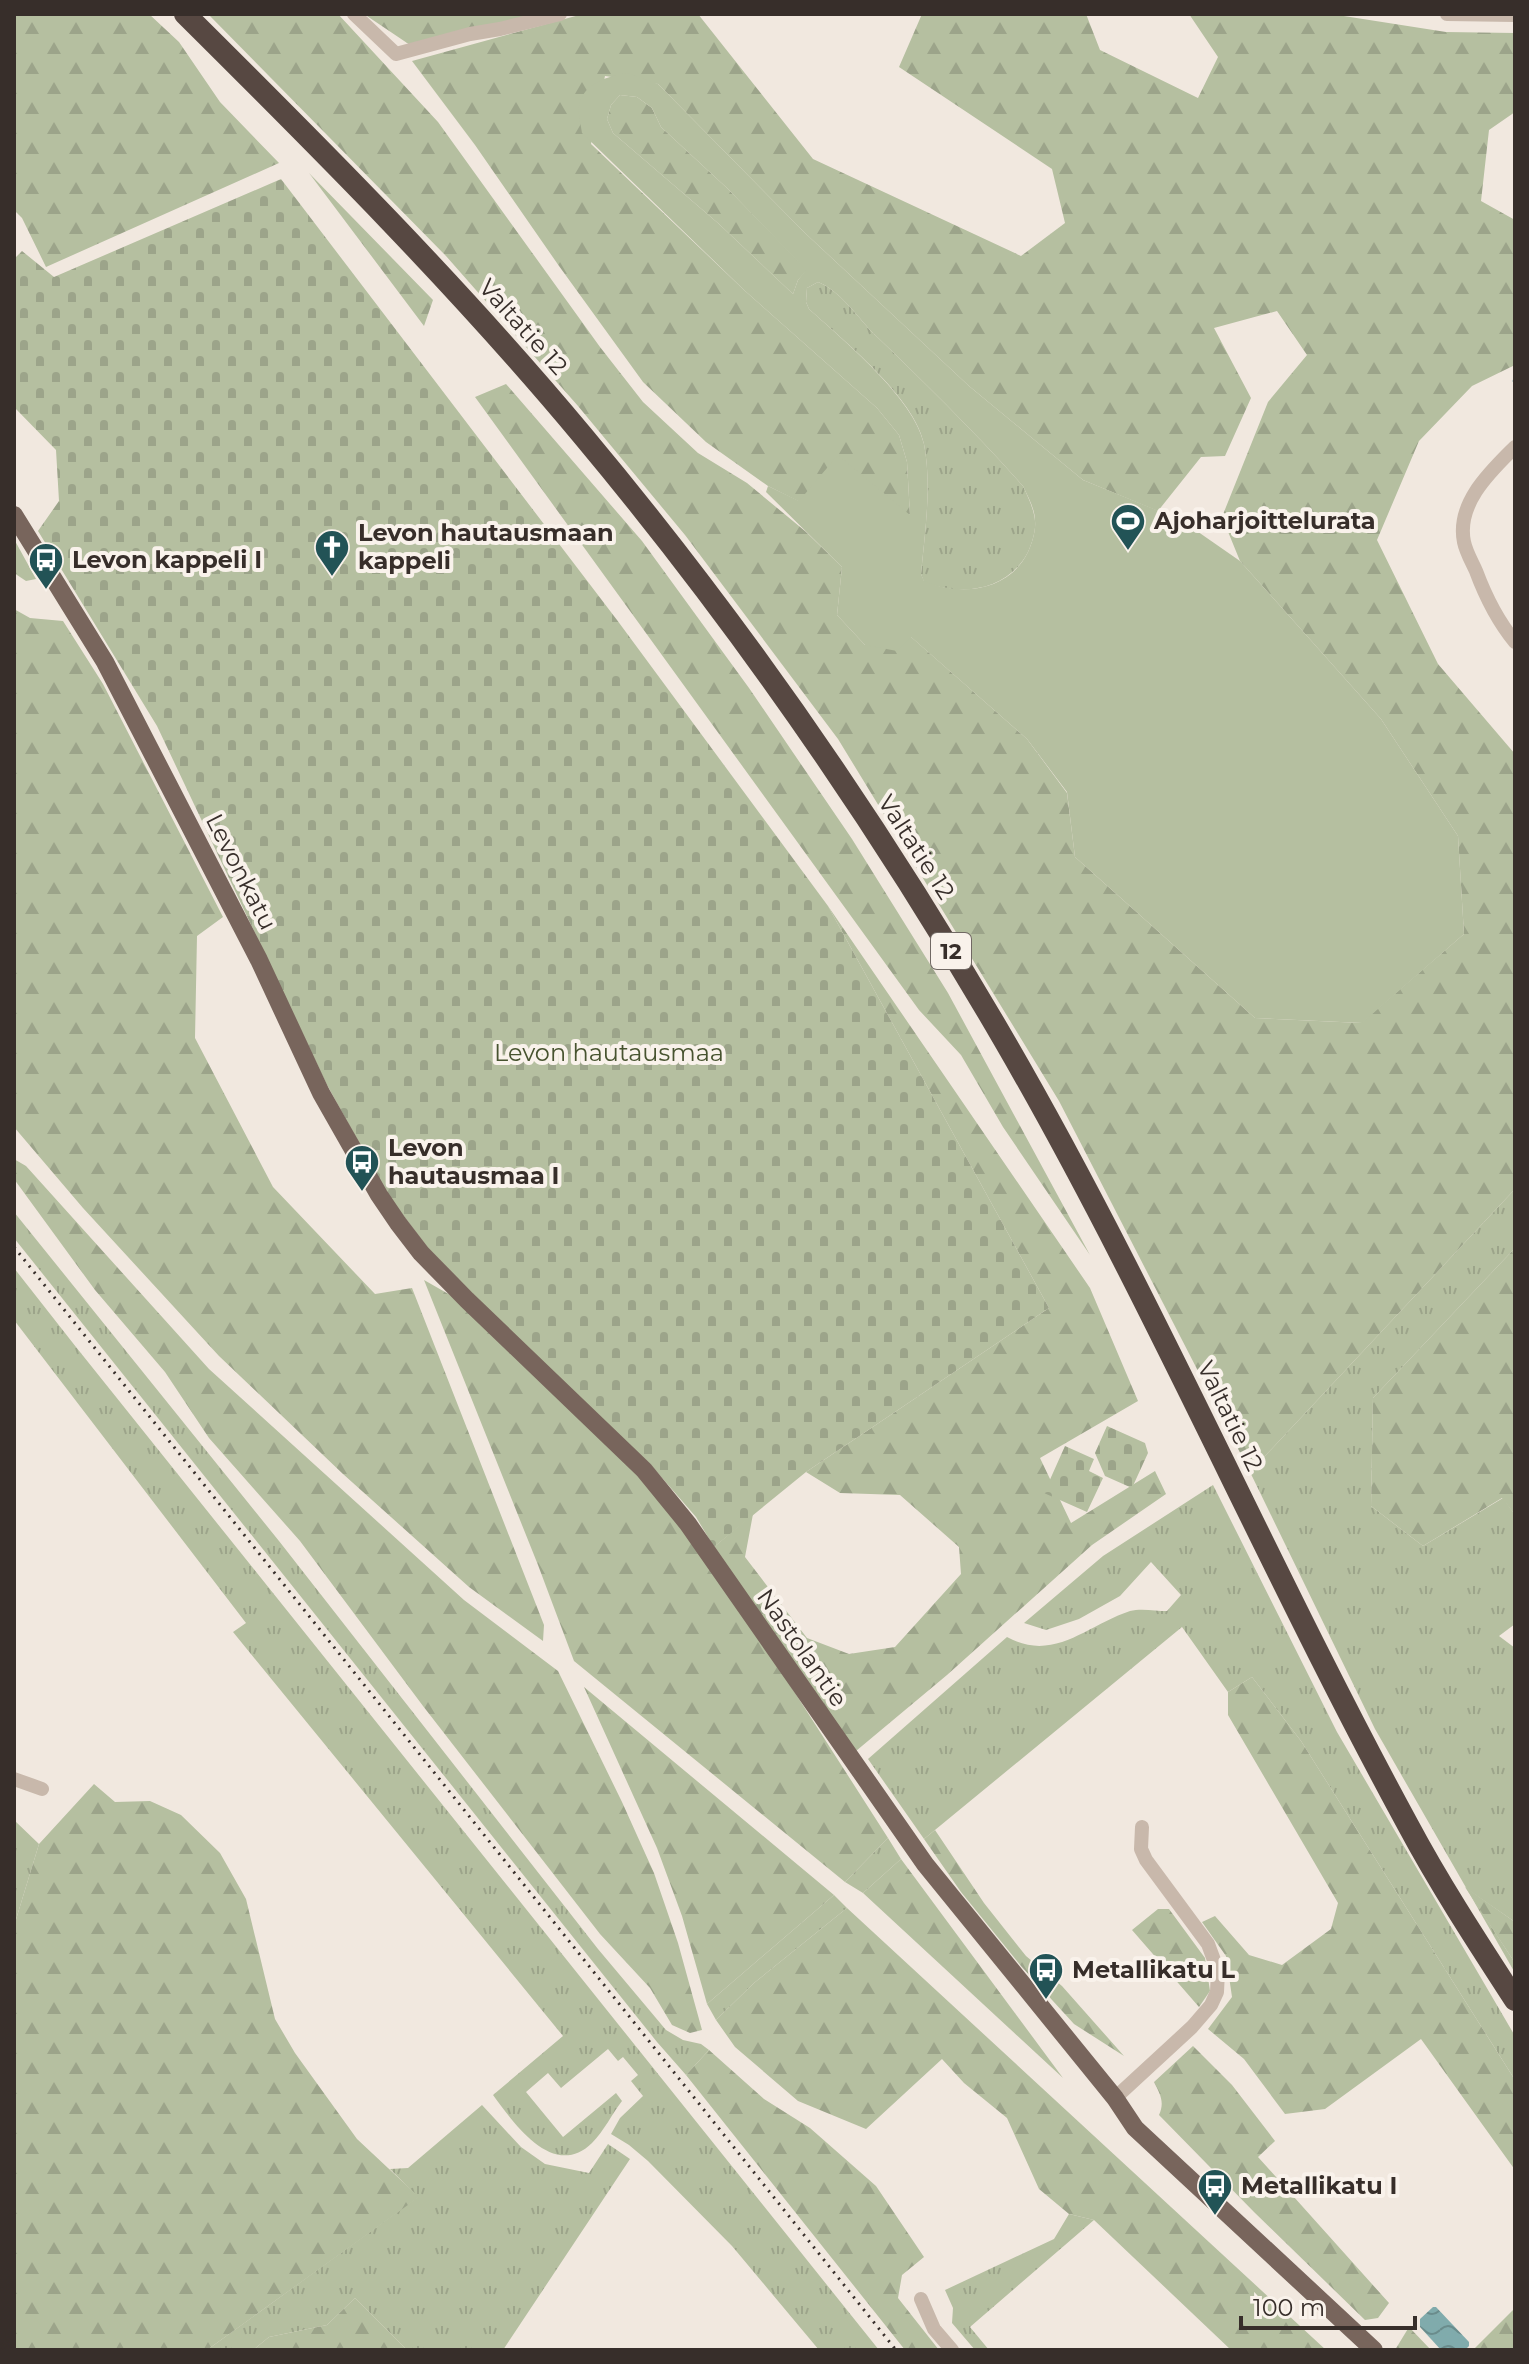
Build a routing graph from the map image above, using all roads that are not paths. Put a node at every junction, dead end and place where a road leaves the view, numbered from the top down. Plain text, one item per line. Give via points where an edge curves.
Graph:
1 (185, 14) edge
2 (354, 14) edge
3 (560, 14) edge
4 (1447, 14) edge
5 (1515, 15) edge
6 (1515, 447) edge
7 (14, 515) edge
8 (1515, 642) edge
9 (421, 1253) joint
10 (14, 1779) edge
11 (42, 1789) dead end
12 (1142, 1827) dead end
13 (1515, 2000) edge
14 (1115, 2098) junction
15 (921, 2299) dead end
16 (952, 2350) edge
17 (1374, 2350) edge

1 - 13 highway, Valtatie 12 / 12 via 347,175 507,347 670,543 822,750 943,938 1056,1132 1409,1828
2 - 3 street via 396,54
4 - 5 street
6 - 8 street via 1481,483 1463,524 1464,542 1484,594
7 - 9 main road, Levonkatu via 105,662 154,754 321,1093 379,1195
9 - 14 main road, Nastolantie via 644,1470 688,1524 925,1864
10 - 11 street
12 - 14 street via 1146,1860 1208,1944 1218,1971 1217,1992 1192,2027
14 - 17 main road, Nastolantie via 1135,2128
15 - 16 street via 934,2329

